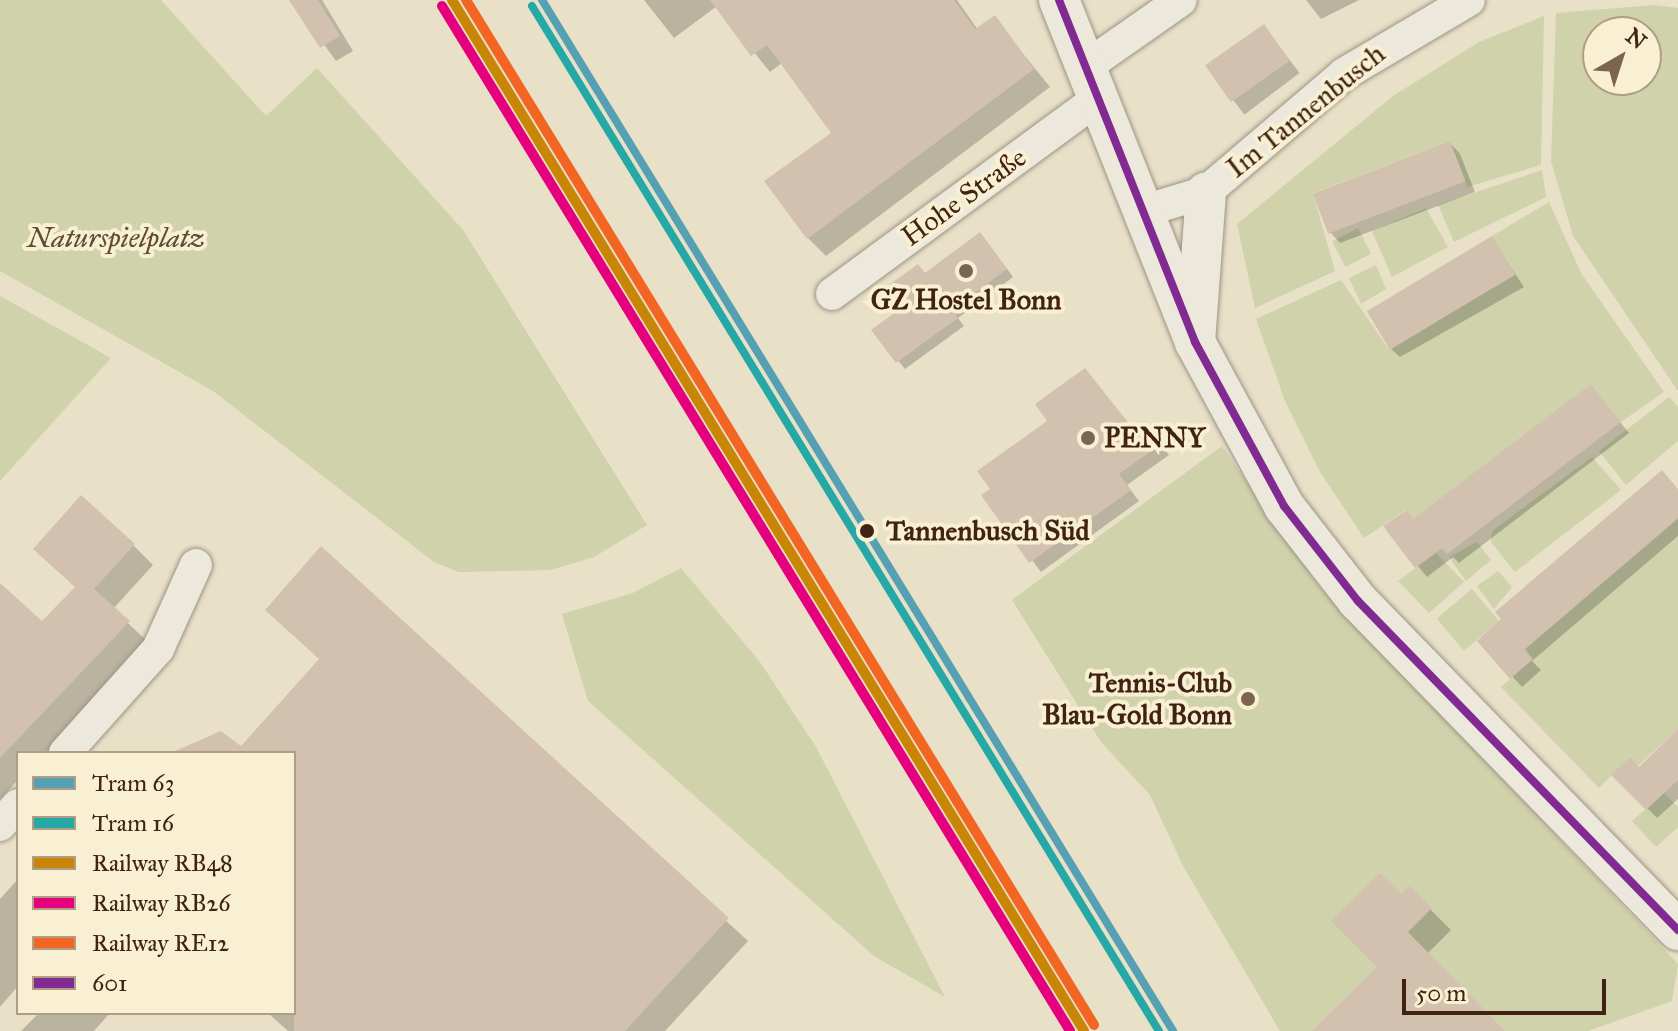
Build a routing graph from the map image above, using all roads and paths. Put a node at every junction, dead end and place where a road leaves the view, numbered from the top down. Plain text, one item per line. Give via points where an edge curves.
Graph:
1 (1059, 0) edge
2 (1181, 0) edge
3 (1469, 0) edge
4 (1090, 84) junction
5 (1206, 192) junction
6 (1140, 212) junction
7 (832, 294) dead end
8 (1195, 342) junction
9 (196, 565) dead end
10 (67, 751) edge
11 (16, 807) edge
12 (0, 825) edge
13 (1678, 930) edge

1 - 4 street
2 - 4 street
3 - 5 street, Im Tannenbusch via 1344,74
4 - 6 street
4 - 7 street, Hohe Straße
5 - 6 street, Im Tannenbusch
5 - 8 street
6 - 8 street
8 - 13 street via 1239,428 1317,552
9 - 10 street via 158,649
11 - 12 street

